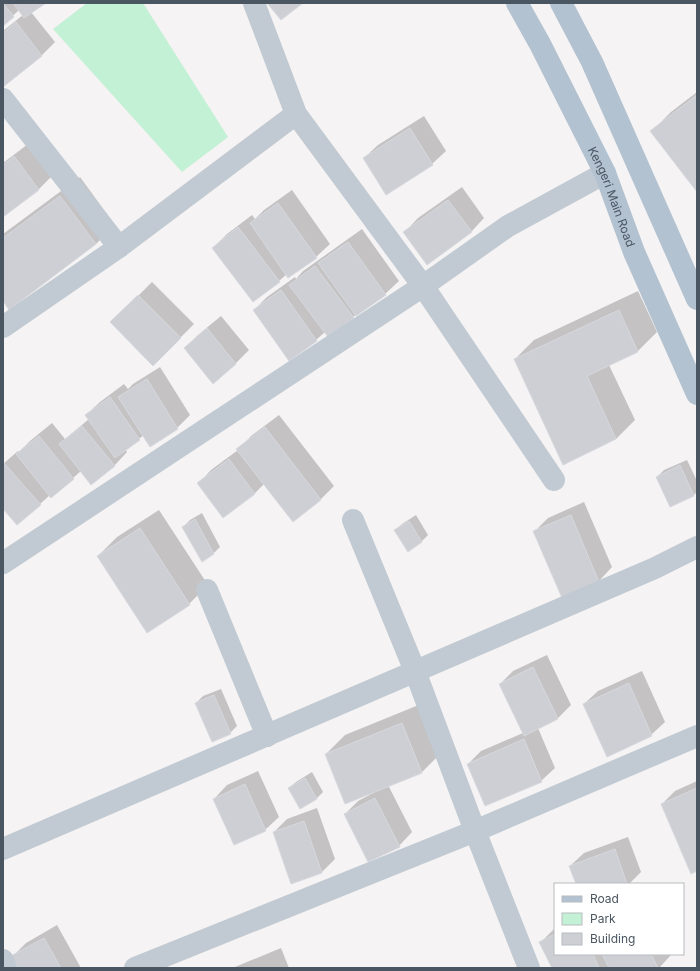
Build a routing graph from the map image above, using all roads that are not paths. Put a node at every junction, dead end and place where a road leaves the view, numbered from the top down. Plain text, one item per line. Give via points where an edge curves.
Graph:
1 (254, 3) edge
2 (516, 3) edge
3 (565, 4) edge
4 (3, 99) edge
5 (296, 114) junction
6 (605, 173) junction
7 (119, 247) junction
8 (423, 286) junction
9 (697, 299) edge
10 (3, 327) edge
11 (697, 394) edge
12 (554, 480) dead end
13 (353, 520) dead end
14 (697, 547) edge
15 (3, 563) edge
16 (207, 590) dead end
17 (415, 672) junction
18 (267, 736) junction
19 (697, 736) edge
20 (474, 831) junction
21 (3, 849) edge
22 (3, 960) edge
23 (6, 968) edge
24 (134, 968) edge
25 (529, 968) edge

1 - 5 street
2 - 6 main road, Kengeri Main Road via 540,44
3 - 9 main road
4 - 7 street
5 - 7 street
5 - 8 street
6 - 8 street via 508,226
6 - 11 main road, Kengeri Main Road via 634,252
7 - 10 street
8 - 12 street
8 - 15 street
13 - 17 street
14 - 17 street via 655,568
16 - 18 street
17 - 18 street
17 - 20 street
18 - 21 street
19 - 20 street
20 - 24 street
20 - 25 street
22 - 23 street

